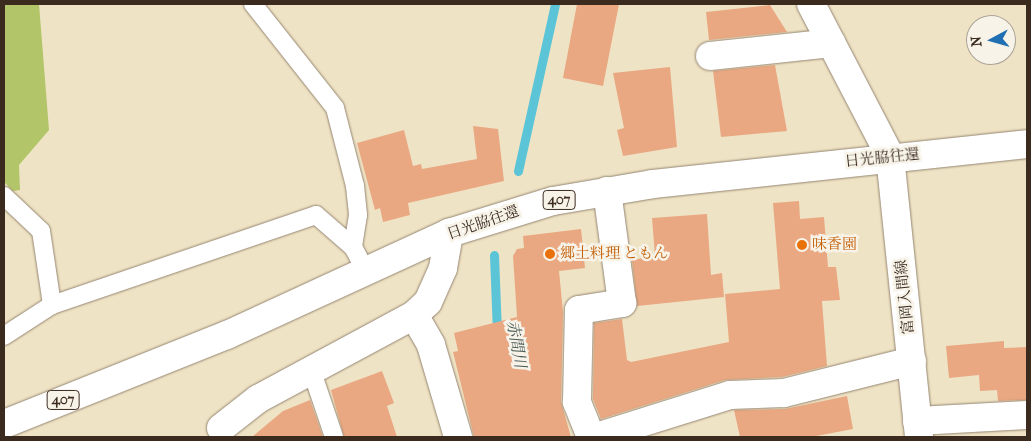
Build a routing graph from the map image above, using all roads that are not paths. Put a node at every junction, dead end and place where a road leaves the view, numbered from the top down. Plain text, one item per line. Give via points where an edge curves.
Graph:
1 (253, 4) edge
2 (811, 4) edge
3 (831, 43) junction
4 (710, 56) dead end
5 (1027, 144) edge
6 (890, 156) junction
7 (607, 191) junction
8 (4, 196) edge
9 (450, 233) junction
10 (353, 247) junction
11 (367, 273) junction
12 (52, 305) junction
13 (414, 315) junction
14 (4, 336) edge
15 (912, 361) junction
16 (311, 369) junction
17 (1027, 415) edge
18 (4, 424) edge
19 (918, 429) edge
20 (217, 433) edge
21 (334, 437) edge
22 (458, 437) edge
23 (590, 437) edge
24 (596, 437) edge

1 - 10 lane via 336,108 355,186 358,215
2 - 3 main road
3 - 4 main road
3 - 6 main road
5 - 6 main road, 日光脇往還 / 407
6 - 7 main road, 日光脇往還 / 407
6 - 15 main road, 富岡入間線
7 - 9 main road, 日光脇往還 / 407 via 553,201
7 - 23 main road via 622,303 579,310 577,402
8 - 12 lane via 41,232
9 - 11 main road, 日光脇往還 / 407
9 - 13 main road via 432,293
10 - 11 lane
10 - 12 lane via 316,215
11 - 18 main road, 日光脇往還 / 407
12 - 14 lane
13 - 16 main road
13 - 22 main road via 431,345
15 - 19 main road, 富岡入間線
15 - 24 main road via 784,393 730,395
16 - 20 main road via 258,399
16 - 21 lane
17 - 19 main road

